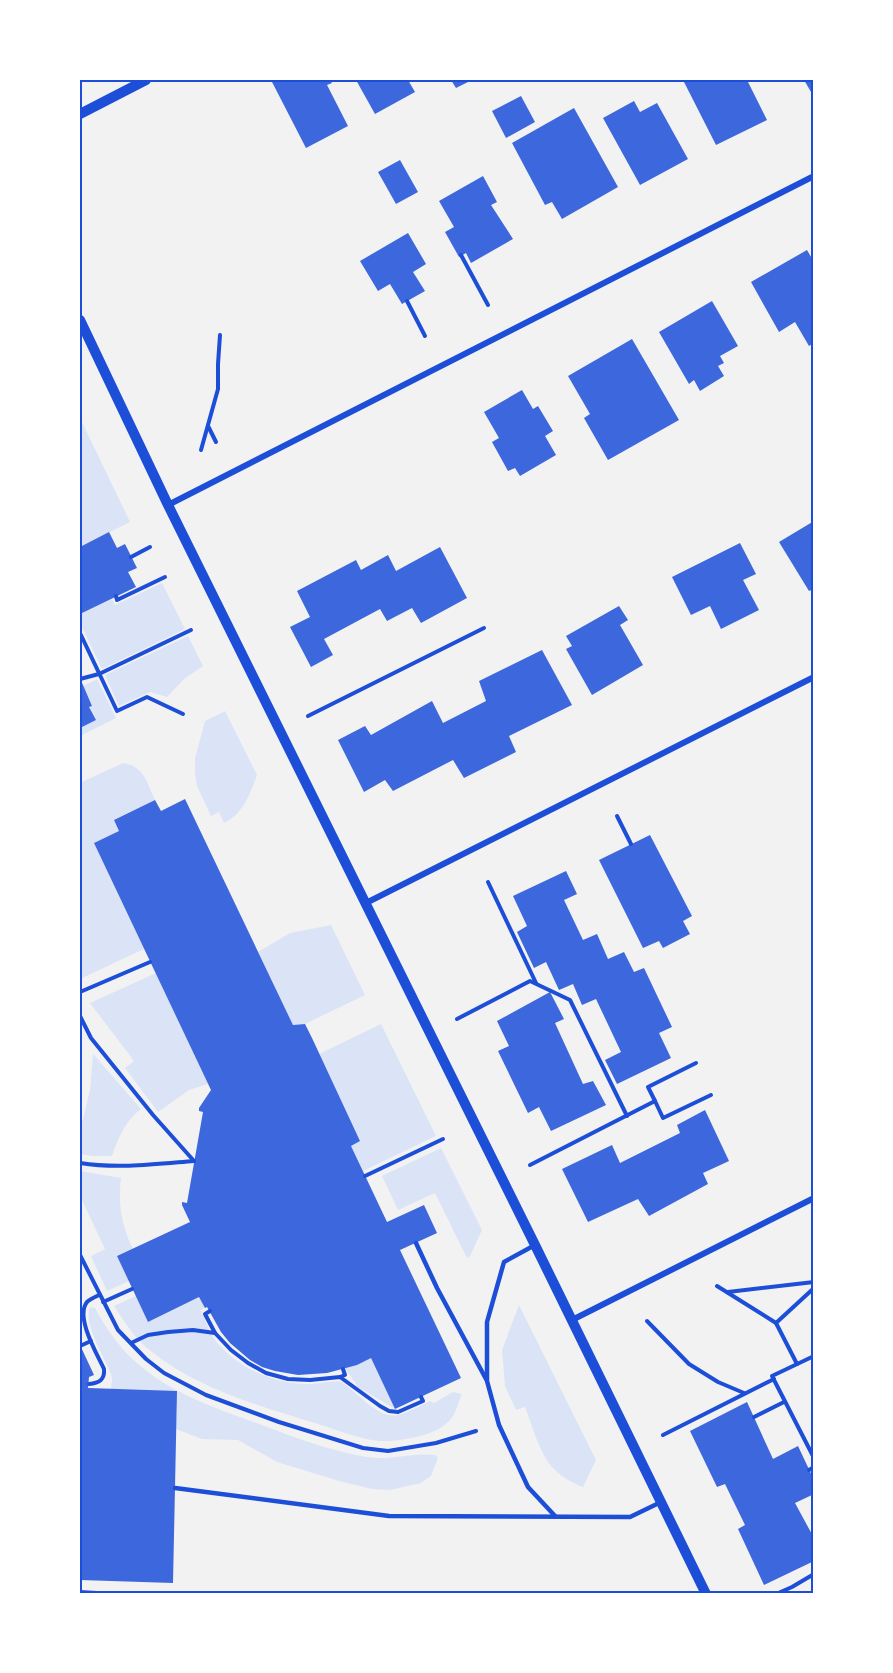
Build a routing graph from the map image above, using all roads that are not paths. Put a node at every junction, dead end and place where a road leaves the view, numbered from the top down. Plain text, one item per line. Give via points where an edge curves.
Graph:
1 (147, 80) edge
2 (80, 114) edge
3 (813, 176) edge
4 (80, 320) edge
5 (168, 505) junction
6 (813, 677) edge
7 (366, 903) junction
8 (813, 1198) edge
9 (416, 1243) dead end
10 (535, 1245) junction
11 (572, 1320) junction
12 (487, 1381) junction
13 (175, 1488) dead end
14 (661, 1502) junction
15 (555, 1516) junction
16 (706, 1593) edge

1 - 2 street
3 - 5 street
4 - 5 street
5 - 7 street
6 - 7 street
7 - 10 street
8 - 11 street
9 - 12 lane
10 - 11 street
10 - 12 lane via 504,1262 487,1322
11 - 14 street
12 - 15 lane via 499,1425 528,1487
13 - 15 lane via 389,1516
14 - 15 lane via 630,1517
14 - 16 street

